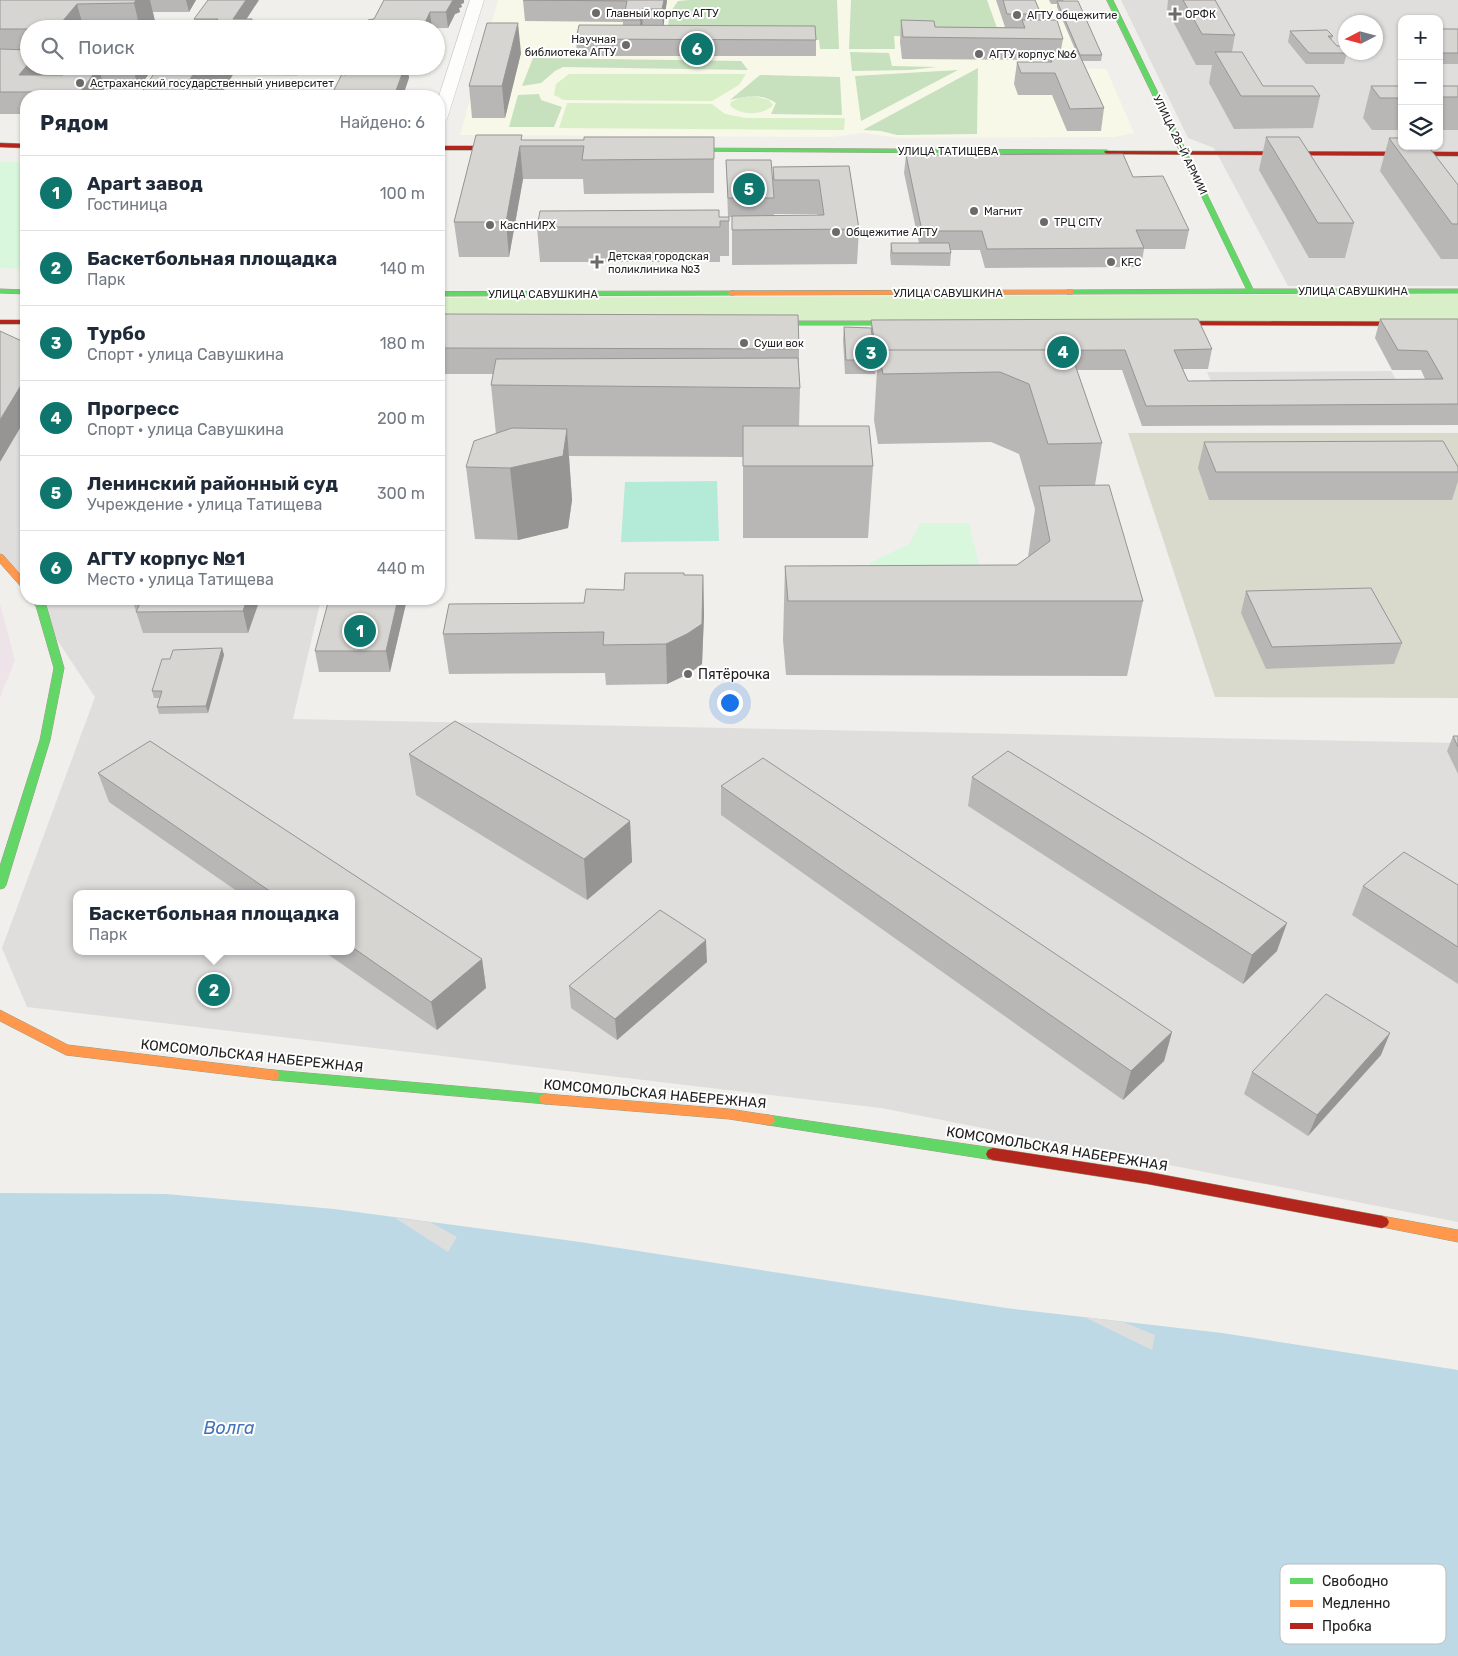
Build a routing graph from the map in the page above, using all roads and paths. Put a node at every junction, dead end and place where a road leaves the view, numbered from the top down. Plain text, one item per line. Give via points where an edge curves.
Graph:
1 (477, 0) edge
2 (1110, 0) edge
3 (445, 100) edge
4 (0, 145) edge
5 (20, 146) edge
6 (445, 148) edge
7 (523, 148) edge
8 (670, 149) edge
9 (1184, 153) junction
10 (1458, 154) edge
11 (1250, 290) junction
12 (0, 291) edge
13 (1458, 291) edge
14 (20, 292) edge
15 (445, 294) edge
16 (0, 322) edge
17 (20, 322) edge
18 (751, 323) edge
19 (914, 323) edge
20 (1150, 323) edge
21 (1458, 324) edge
22 (0, 557) edge
23 (20, 580) edge
24 (41, 605) edge
25 (0, 884) edge
26 (0, 1015) edge
27 (1458, 1236) edge

1 - 3 street
2 - 9 main road, УЛИЦА 28-Й АРМИИ
4 - 5 main road
6 - 7 main road
8 - 9 main road, УЛИЦА ТАТИЩЕВА
9 - 10 main road, УЛИЦА ТАТИЩЕВА
9 - 11 main road, УЛИЦА 28-Й АРМИИ
11 - 13 main road, УЛИЦА САВУШКИНА
11 - 15 main road, УЛИЦА САВУШКИНА
12 - 14 main road
16 - 17 main road
18 - 19 main road
20 - 21 main road
22 - 23 main road
24 - 25 main road via 59,668 44,740
26 - 27 main road, КОМСОМОЛЬСКАЯ НАБЕРЕЖНАЯ via 66,1050 385,1086 729,1114 1148,1178

